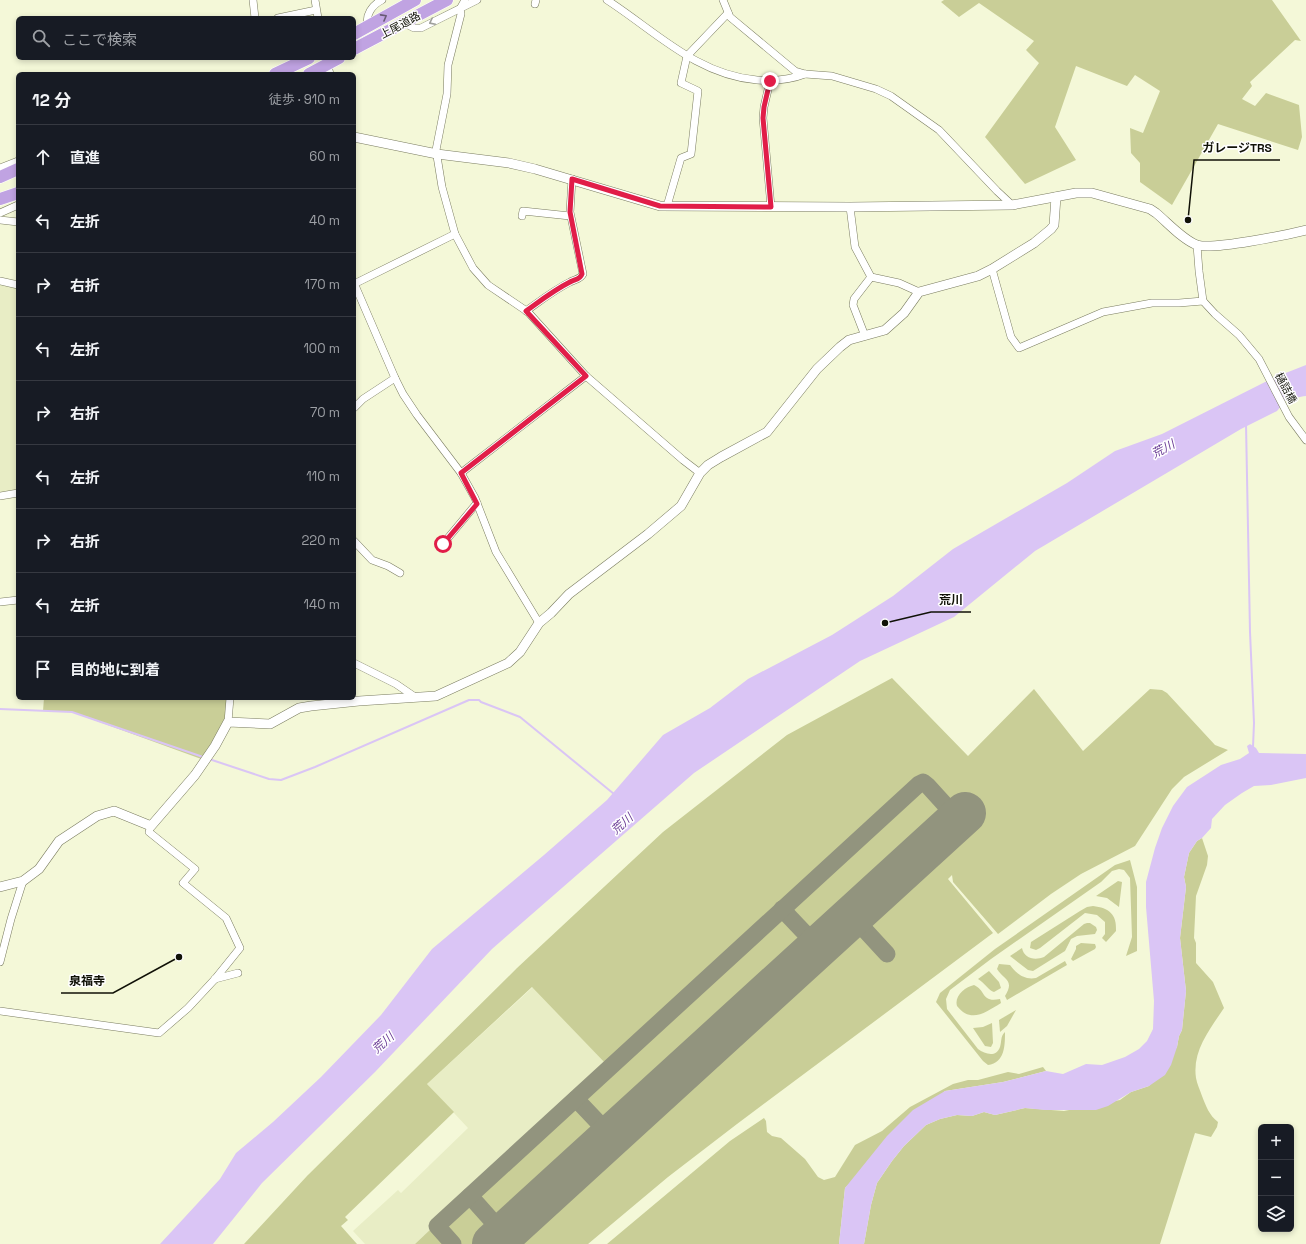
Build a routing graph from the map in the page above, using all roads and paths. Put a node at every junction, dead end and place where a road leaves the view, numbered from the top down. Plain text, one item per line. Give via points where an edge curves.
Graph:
1 (253, 0) edge
2 (314, 0) edge
3 (382, 0) edge
4 (415, 0) edge
5 (446, 0) edge
6 (464, 0) edge
7 (477, 0) edge
8 (607, 0) edge
9 (723, 0) edge
10 (460, 9) junction
11 (316, 10) junction
12 (728, 13) junction
13 (255, 16) edge
14 (288, 16) edge
15 (318, 16) edge
16 (404, 23) junction
17 (368, 26) junction
18 (356, 33) edge
19 (356, 49) edge
20 (687, 56) junction
21 (305, 60) edge
22 (328, 65) edge
23 (279, 72) edge
24 (313, 72) edge
25 (805, 74) junction
26 (770, 81) junction
27 (356, 136) edge
28 (437, 154) junction
29 (16, 162) edge
30 (0, 168) edge
31 (16, 170) edge
32 (0, 177) edge
33 (572, 179) junction
34 (16, 194) edge
35 (1056, 197) junction
36 (0, 199) edge
37 (1012, 205) junction
38 (16, 206) edge
39 (667, 206) junction
40 (771, 207) junction
41 (850, 207) junction
42 (0, 213) edge
43 (522, 216) dead end
44 (570, 216) junction
45 (0, 220) edge
46 (16, 222) edge
47 (1306, 230) edge
48 (454, 234) junction
49 (1197, 245) junction
50 (992, 269) junction
51 (871, 277) junction
52 (0, 281) edge
53 (356, 283) edge
54 (16, 285) edge
55 (356, 289) edge
56 (919, 292) junction
57 (1203, 301) junction
58 (526, 311) junction
59 (865, 336) junction
60 (586, 376) junction
61 (395, 378) junction
62 (356, 406) edge
63 (1306, 440) edge
64 (461, 473) junction
65 (700, 473) junction
66 (16, 493) edge
67 (0, 496) edge
68 (477, 504) junction
69 (356, 543) edge
70 (443, 544) dead end
71 (400, 572) dead end
72 (16, 600) edge
73 (0, 602) edge
74 (539, 623) junction
75 (356, 664) edge
76 (415, 697) junction
77 (230, 700) edge
78 (228, 722) junction
79 (152, 826) junction
80 (23, 881) junction
81 (0, 887) edge
82 (0, 962) edge
83 (238, 973) dead end
84 (215, 979) junction
85 (0, 1011) edge

1 - 13 street
2 - 11 street
3 - 17 street via 373,6 367,21
17 -> 4 highway, 上尾道路
5 - 16 highway, 上尾道路
6 - 10 street
7 - 10 street
8 - 20 street
9 - 12 street
10 -> 16 street via 421,28
10 - 28 street via 461,14 448,65 447,94
11 - 14 street
11 - 15 street
12 - 20 street
12 - 25 street via 795,71
16 - 19 highway, 上尾道路
17 - 18 highway, 上尾道路
20 - 26 street via 723,73 743,79
20 - 39 street via 681,83 698,91 691,154 681,158
21 - 23 highway
22 - 24 highway
25 - 26 street
25 - 37 street via 832,76 891,96 939,130
26 - 40 street via 763,118
27 - 28 street
28 - 33 street via 509,163
28 - 48 street
29 - 30 street
31 - 32 highway
33 - 39 street
33 - 44 street
34 - 36 highway
35 - 37 street
35 - 49 street via 1092,193 1150,209
35 - 50 street via 1054,225 1051,229 1034,243
37 - 41 street
38 - 42 street
39 - 40 street
40 - 41 street
41 - 51 street via 855,247
43 - 44 street via 523,211
44 - 58 street via 582,277
45 - 46 street
47 - 49 street via 1236,243
48 - 53 street
48 - 58 street via 479,276
49 - 57 street
50 - 56 street via 978,276
50 - 57 street via 1011,337 1019,348 1103,312 1152,303
51 - 56 street via 899,283
51 - 59 street via 854,299
52 - 54 street
55 - 61 street
56 - 59 street via 904,313 885,330
57 - 63 street, 樋詰橋 via 1239,334 1259,359 1289,417
58 - 60 street
59 - 65 street via 849,340 817,369 767,432 721,456
60 - 64 street
60 - 65 street
61 - 62 street
61 - 64 street via 417,415
64 - 68 street
65 - 74 street via 681,506 569,594
66 - 67 street
68 - 70 street
68 - 74 street via 496,552
69 - 71 street via 372,560
72 - 73 street
74 - 76 street via 520,652 508,663 436,696
75 - 76 street via 396,684
76 - 78 street via 299,708 270,724
77 - 78 street
78 - 79 street via 195,775
79 - 80 street via 114,811 97,816 59,841 39,869
79 - 84 street via 149,832 195,869 183,883 226,918 236,937 240,948
80 - 81 street
80 - 82 street
83 - 84 street
84 - 85 street via 188,1008 159,1033

